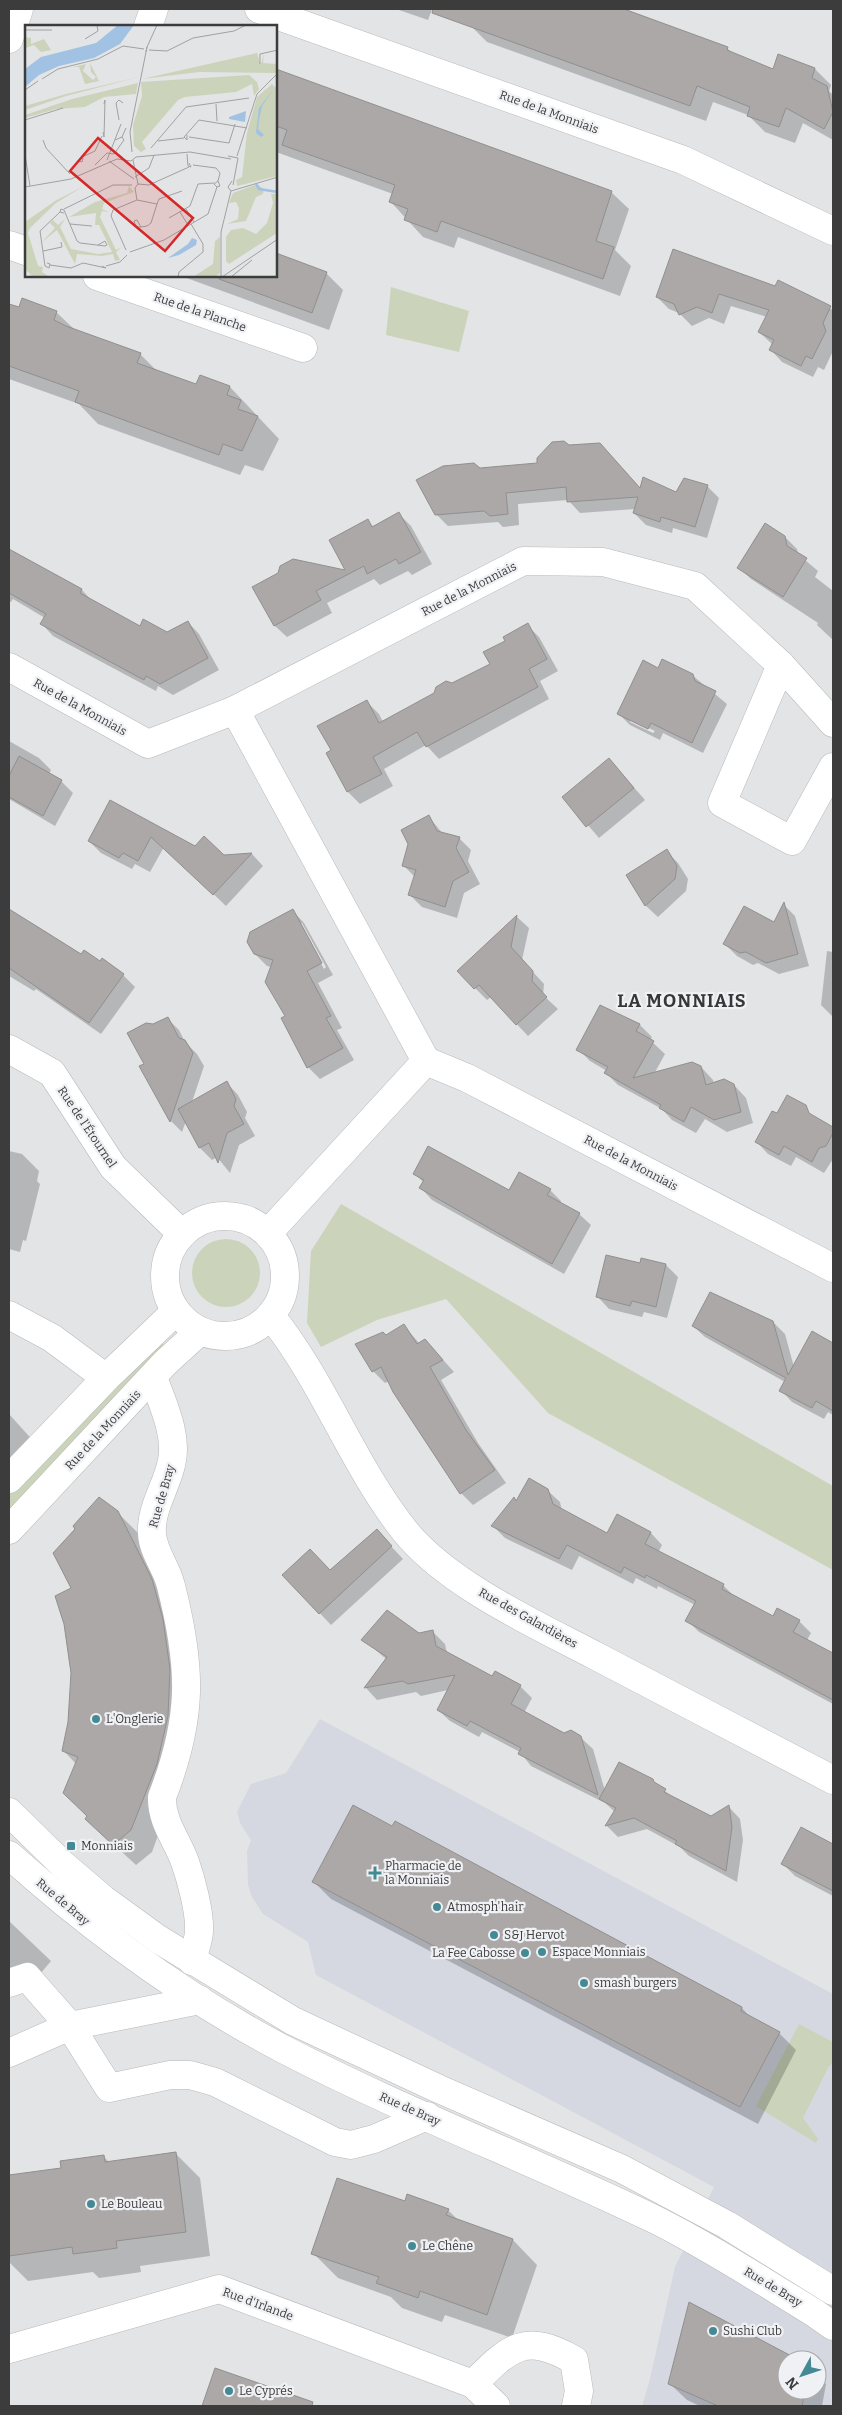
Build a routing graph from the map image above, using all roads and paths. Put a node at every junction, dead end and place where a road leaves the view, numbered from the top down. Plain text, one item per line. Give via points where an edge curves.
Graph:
1 (19, 9) edge
2 (154, 9) edge
3 (259, 9) edge
4 (148, 25) edge
5 (9, 39) edge
6 (833, 231) edge
7 (9, 245) edge
8 (25, 251) edge
9 (103, 278) edge
10 (302, 348) dead end
11 (781, 665) junction
12 (9, 667) edge
13 (235, 710) junction
14 (833, 723) edge
15 (833, 767) edge
16 (9, 1049) edge
17 (426, 1061) junction
18 (268, 1233) junction
19 (182, 1234) junction
20 (833, 1268) edge
21 (176, 1311) junction
22 (9, 1315) edge
23 (271, 1316) junction
24 (200, 1331) junction
25 (153, 1377) junction
26 (106, 1378) junction
27 (9, 1479) edge
28 (9, 1530) edge
29 (833, 1780) edge
30 (9, 1812) edge
31 (9, 1855) edge
32 (192, 1961) junction
33 (9, 1983) edge
34 (200, 2000) junction
35 (70, 2026) junction
36 (9, 2053) edge
37 (427, 2116) junction
38 (833, 2291) edge
39 (833, 2326) edge
40 (9, 2349) edge
41 (473, 2384) junction
42 (496, 2406) edge
43 (576, 2406) edge

1 - 5 street
2 - 4 street
3 - 6 street, Rue de la Monniais via 683,160
7 - 8 street
9 - 10 street, Rue de la Planche
11 - 13 street, Rue de la Monniais via 694,586 603,562 523,561
11 - 14 street, Rue de la Monniais
11 - 15 street via 722,803 792,840
12 - 13 street, Rue de la Monniais via 148,744
13 - 17 street
16 - 19 street, Rue de l'Étournel via 52,1073 113,1167
17 - 18 street
17 - 20 street, Rue de la Monniais via 467,1078
18 - 19 street via 248,1220 224,1216 201,1221
18 - 23 street via 280,1252 285,1274 282,1296
19 - 21 street via 170,1252 165,1272 167,1292
21 - 24 street
21 - 26 street
22 - 26 street via 52,1338
23 - 24 street via 256,1328 238,1335 218,1336
23 - 29 street, Rue des Galardières via 289,1338 362,1468 405,1531 433,1560 496,1603
24 - 25 street, Rue de la Monniais
25 - 28 street, Rue de la Monniais
25 - 32 street, Rue de Bray via 173,1451 172,1464 152,1522 152,1535 170,1583 182,1629 188,1681 181,1740 162,1806 185,1862 194,1896 199,1931
26 - 27 street
30 - 32 street via 103,1899
31 - 34 street, Rue de Bray via 93,1928
32 - 38 street via 293,2021 675,2196 727,2224
33 - 35 street via 27,1977
34 - 35 street
34 - 37 street, Rue de Bray via 285,2050
35 - 36 street
35 - 37 street via 109,2088 170,2075 190,2075 215,2082 335,2142 351,2145 374,2139
37 - 39 street, Rue de Bray via 658,2221
40 - 41 street, Rue d'Irlande via 219,2289
41 - 42 street, Rue d'Irlande
41 - 43 street via 520,2345 552,2348 574,2360 578,2391

